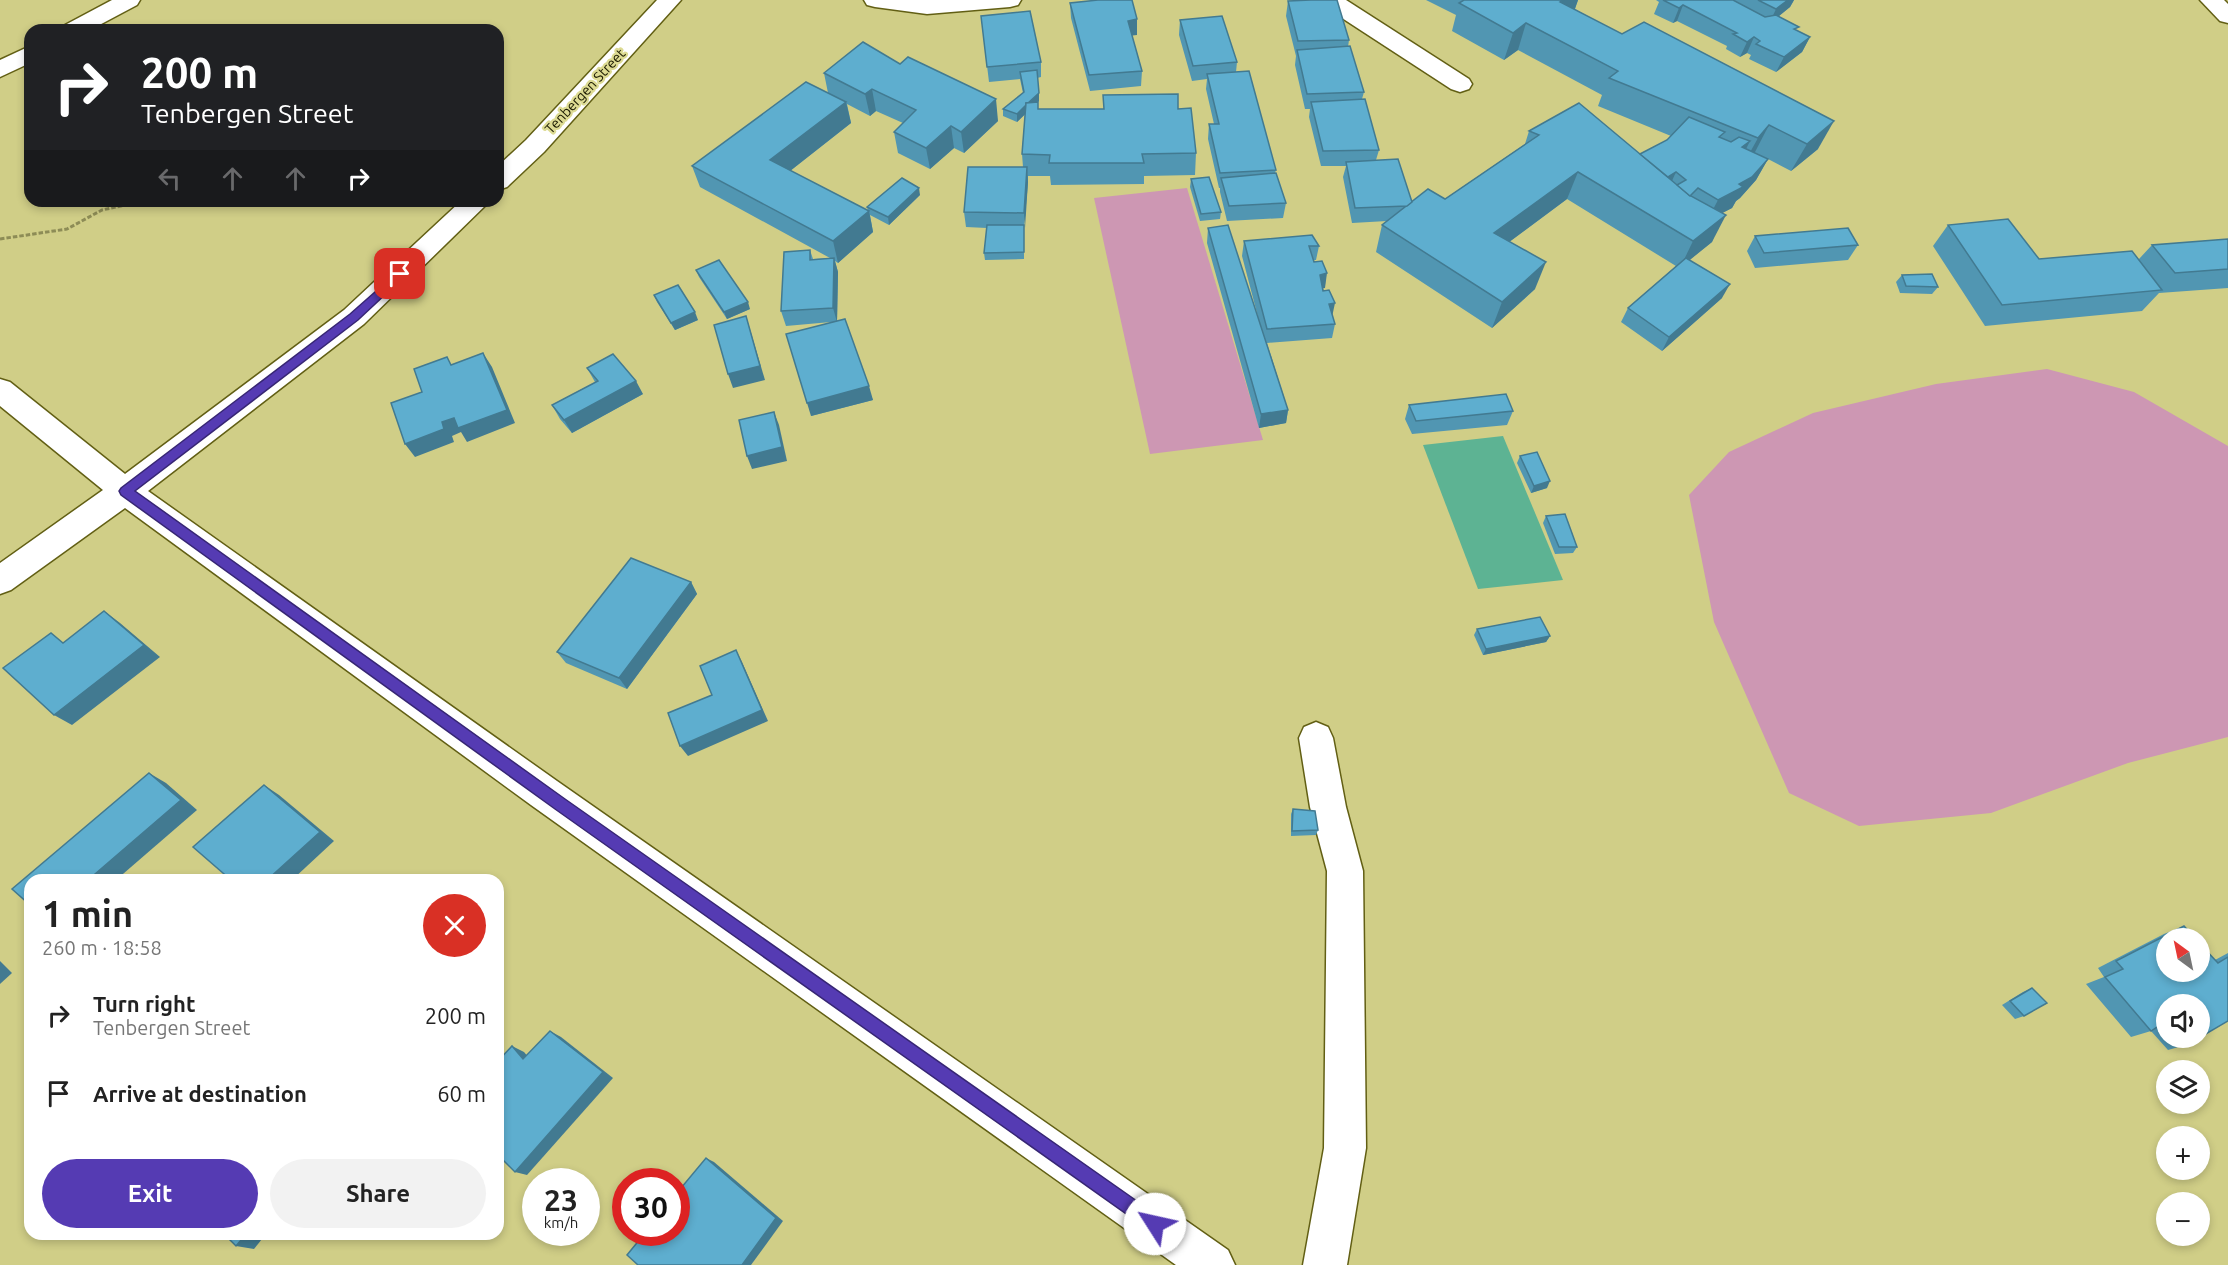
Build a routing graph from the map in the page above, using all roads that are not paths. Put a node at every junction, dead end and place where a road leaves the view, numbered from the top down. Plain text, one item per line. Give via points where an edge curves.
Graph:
1 (129, 0) edge
2 (670, 0) edge
3 (875, 0) edge
4 (1010, 0) edge
5 (1330, 0) edge
6 (2211, 0) edge
7 (2228, 16) edge
8 (85, 24) edge
9 (24, 57) edge
10 (0, 70) edge
11 (1460, 84) dead end
12 (504, 175) edge
13 (471, 207) edge
14 (0, 390) edge
15 (126, 491) junction
16 (0, 581) edge
17 (1316, 738) dead end
18 (1213, 1265) edge
19 (1325, 1265) edge

1 - 8 street
2 - 12 street, Tenbergen Street
3 - 4 street via 927,7
5 - 11 street
6 - 7 street
9 - 10 street
13 - 15 street via 354,317
14 - 15 street
15 - 16 street
15 - 18 street via 552,799
17 - 19 street via 1345,871 1345,1148

